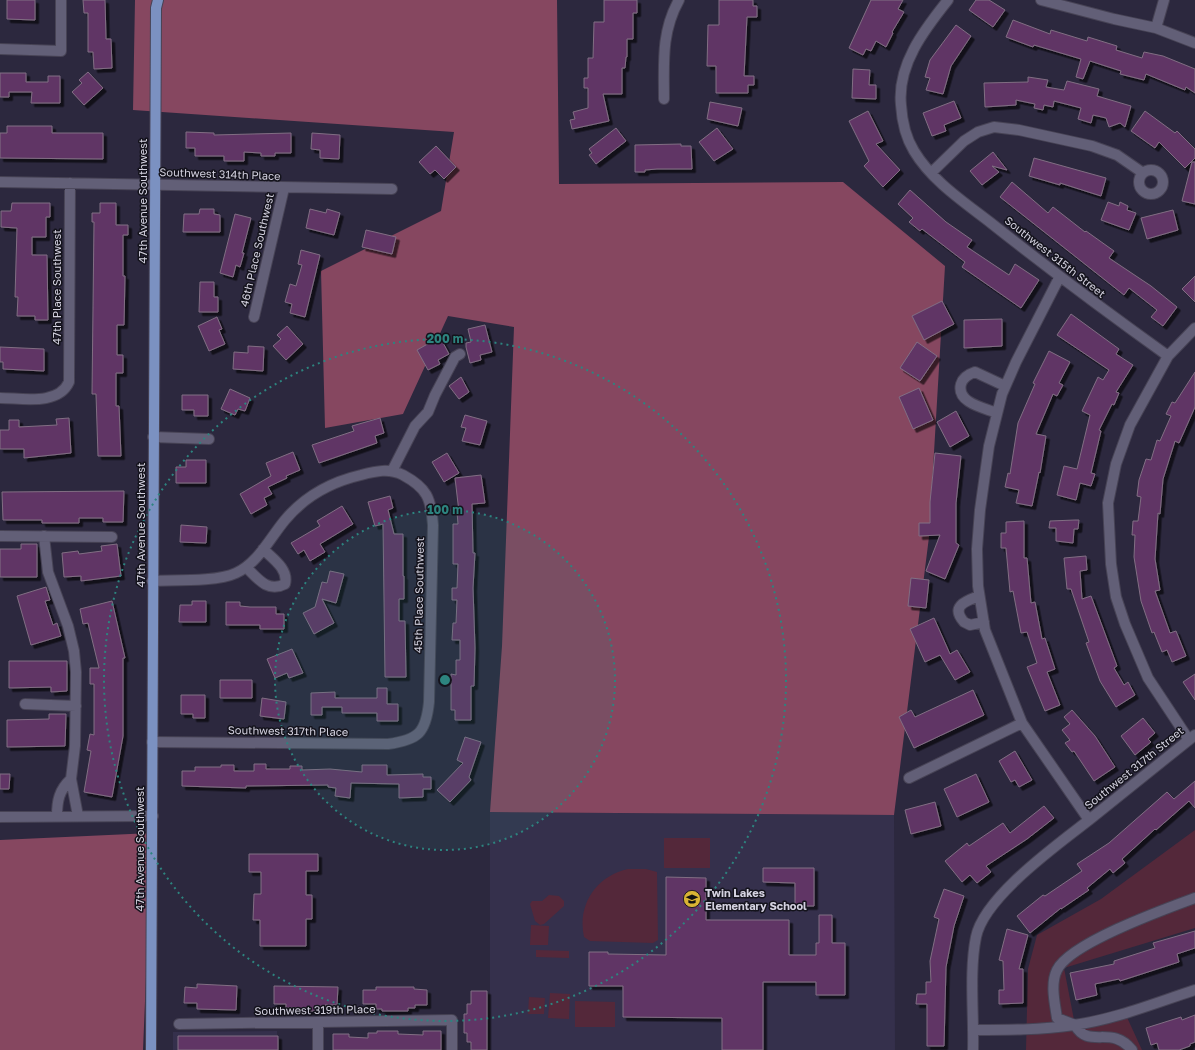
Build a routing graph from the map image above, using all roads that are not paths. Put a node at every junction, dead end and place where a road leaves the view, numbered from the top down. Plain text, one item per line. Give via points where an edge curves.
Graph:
1 (61, 0) edge
2 (158, 0) edge
3 (679, 0) edge
4 (948, 0) edge
5 (1041, 0) edge
6 (1164, 0) edge
7 (1156, 28) junction
8 (1195, 43) edge
9 (0, 49) edge
10 (664, 99) dead end
11 (931, 173) junction
12 (1142, 173) dead end
13 (0, 182) edge
14 (70, 183) junction
15 (155, 184) junction
16 (284, 188) junction
17 (392, 189) dead end
18 (1059, 278) junction
19 (254, 317) dead end
20 (1195, 328) edge
21 (460, 354) dead end
22 (1168, 356) junction
23 (1005, 386) junction
24 (0, 398) edge
25 (997, 413) junction
26 (153, 437) junction
27 (209, 439) dead end
28 (392, 471) junction
29 (0, 536) edge
30 (44, 536) junction
31 (112, 537) dead end
32 (263, 549) junction
33 (246, 567) junction
34 (152, 581) junction
35 (980, 596) junction
36 (984, 622) junction
37 (24, 704) dead end
38 (76, 706) junction
39 (1022, 723) junction
40 (420, 733) joint
41 (1192, 737) edge
42 (152, 742) junction
43 (909, 778) dead end
44 (71, 779) junction
45 (57, 816) junction
46 (78, 816) junction
47 (153, 816) junction
48 (0, 817) edge
49 (1089, 820) junction
50 (1195, 898) edge
51 (1195, 990) edge
52 (318, 1022) junction
53 (179, 1024) dead end
54 (1075, 1025) junction
55 (973, 1030) junction
56 (151, 1050) edge
57 (318, 1050) edge
58 (452, 1050) edge
59 (973, 1050) edge
60 (1132, 1050) edge

1 - 9 street via 61,51
2 - 15 main road, 47th Avenue Southwest
3 - 10 street via 671,14 665,36
4 - 11 street, Southwest 315th Street via 914,47 906,66 901,90 900,104 907,136 914,152
5 - 7 street
6 - 7 street
7 - 8 street
11 - 12 street via 964,141 978,132 994,127 1092,146 1117,155
11 - 18 street, Southwest 315th Street
13 - 14 street, Southwest 314th Place
14 - 15 street, Southwest 314th Place
14 - 24 street, 47th Place Southwest via 69,382 58,396
15 - 16 street, Southwest 314th Place
15 - 26 main road, 47th Avenue Southwest
16 - 17 street, Southwest 314th Place
16 - 19 street, 46th Place Southwest
18 - 22 street, Southwest 315th Street
18 - 23 street
20 - 22 street
21 - 28 street via 455,357 428,412 415,426
22 - 41 street via 1130,425 1116,464 1108,503 1108,531 1116,597 1125,624 1148,678
23 - 25 street
23 - 25 street via 975,372 966,376 961,384 962,394 968,402
25 - 35 street via 989,446 980,510 977,549
26 - 27 street
26 - 34 main road, 47th Avenue Southwest
28 - 32 street via 373,472 350,478 309,496 285,520
28 - 40 street, 45th Place Southwest via 420,486 429,498 432,515 429,702 427,718
29 - 30 street
30 - 31 street
30 - 38 street via 48,572 68,626 74,651
32 - 33 street
32 - 33 street via 285,572 285,584 271,587 264,584
33 - 34 street via 236,574 224,576
34 - 42 main road, 47th Avenue Southwest
35 - 36 street
35 - 36 street via 963,602 959,613 964,622 970,625
36 - 39 street via 997,663
37 - 38 street
38 - 44 street
39 - 43 street
39 - 49 street
40 - 42 street, Southwest 317th Place via 406,742 388,744
41 - 49 street, Southwest 317th Street
42 - 47 main road, 47th Avenue Southwest
44 - 45 street via 59,795
44 - 46 street
45 - 46 street
45 - 48 street
46 - 47 street
47 - 56 main road, 47th Avenue Southwest
49 - 55 street, Southwest 317th Street via 1042,856 983,917 976,936 973,961
50 - 54 street via 1153,913 1115,931 1074,952 1062,962 1054,979 1057,1018
51 - 54 street via 1125,1013
52 - 53 street, Southwest 319th Place
52 - 57 street
52 - 58 street, Southwest 319th Place via 452,1020
54 - 55 street via 1026,1030
54 - 60 street via 1079,1034 1084,1037 1117,1038
55 - 59 street, Southwest 317th Street

